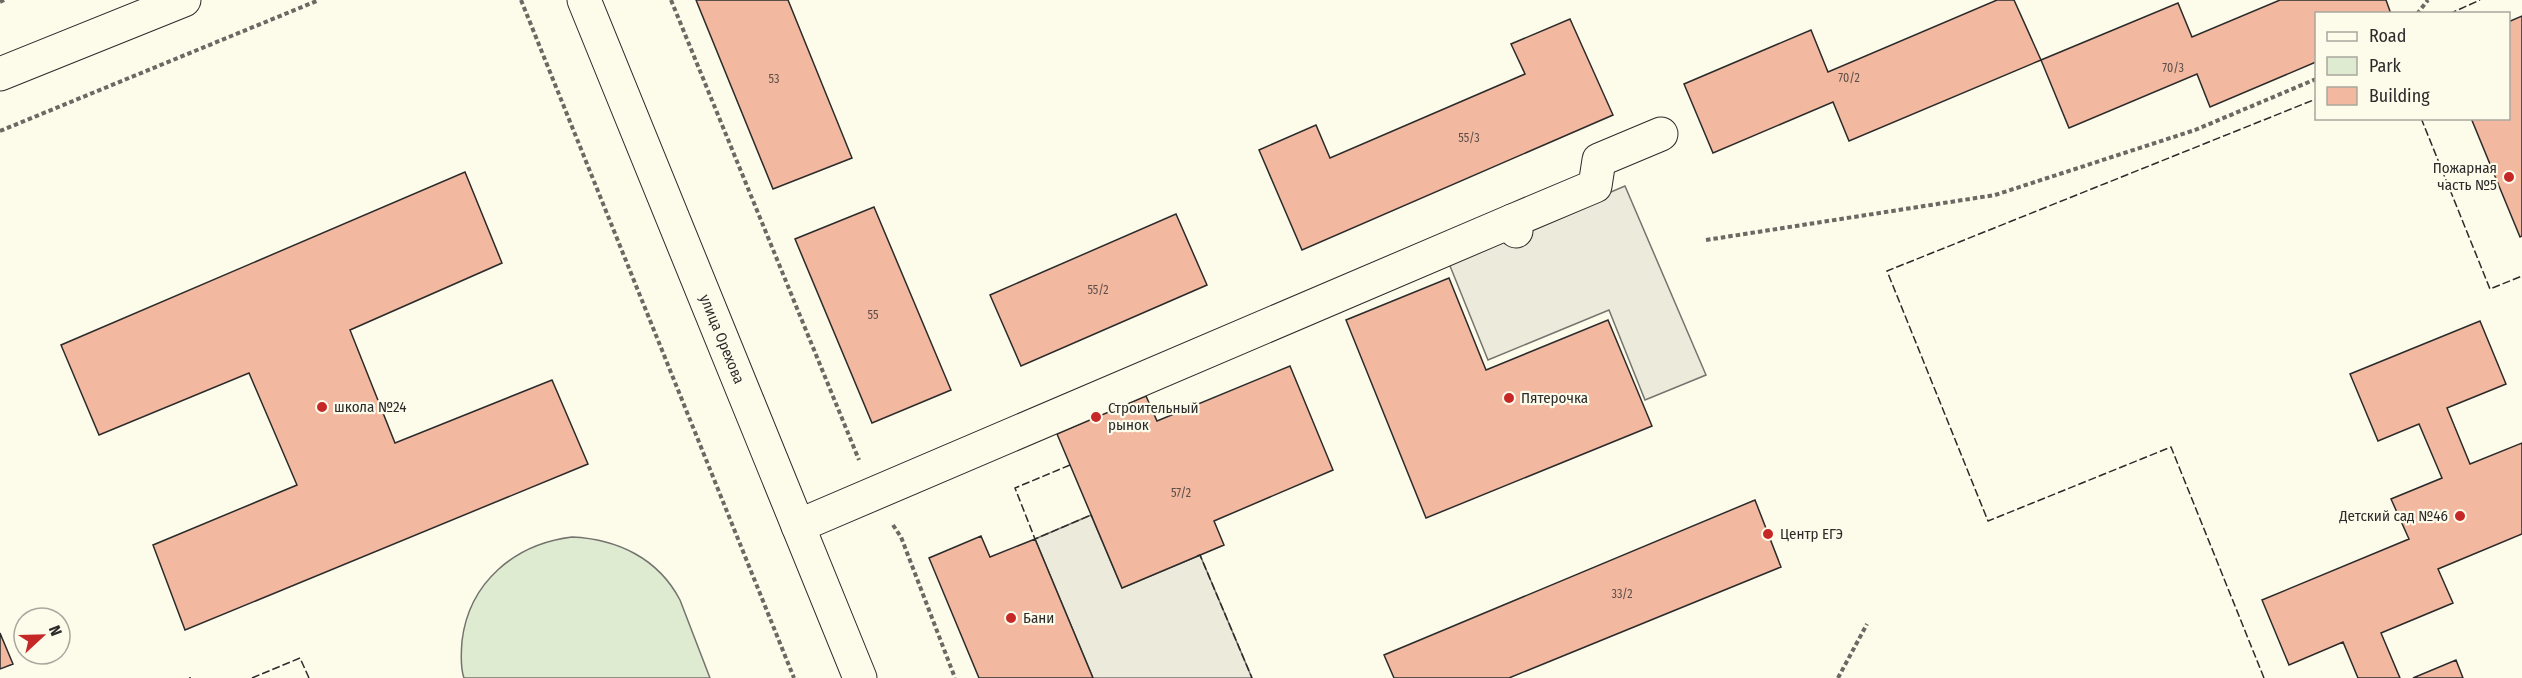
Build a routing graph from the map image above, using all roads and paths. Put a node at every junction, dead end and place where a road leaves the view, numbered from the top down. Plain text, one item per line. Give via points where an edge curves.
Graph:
1 (4, 0) edge
2 (184, 0) edge
3 (319, 0) edge
4 (521, 0) edge
5 (584, 0) edge
6 (671, 0) edge
7 (2428, 0) edge
8 (0, 2) edge
9 (2419, 12) edge
10 (0, 74) edge
11 (2315, 79) edge
12 (0, 131) edge
13 (1661, 134) dead end
14 (1706, 240) dead end
15 (873, 495) junction
16 (798, 526) junction
17 (1867, 624) dead end
18 (794, 678) edge
19 (860, 678) edge
20 (955, 678) edge
21 (1838, 678) edge

1 - 8 path
2 - 10 street
3 - 12 path
4 - 18 path
5 - 16 street, улица Орехова
6 - 15 path
7 - 9 path
11 - 14 path via 2195,130 1995,195
13 - 15 street via 1599,160 1595,186 1514,226 1012,433
15 - 16 street
15 - 20 path via 901,537
16 - 19 street, улица Орехова
17 - 21 path

